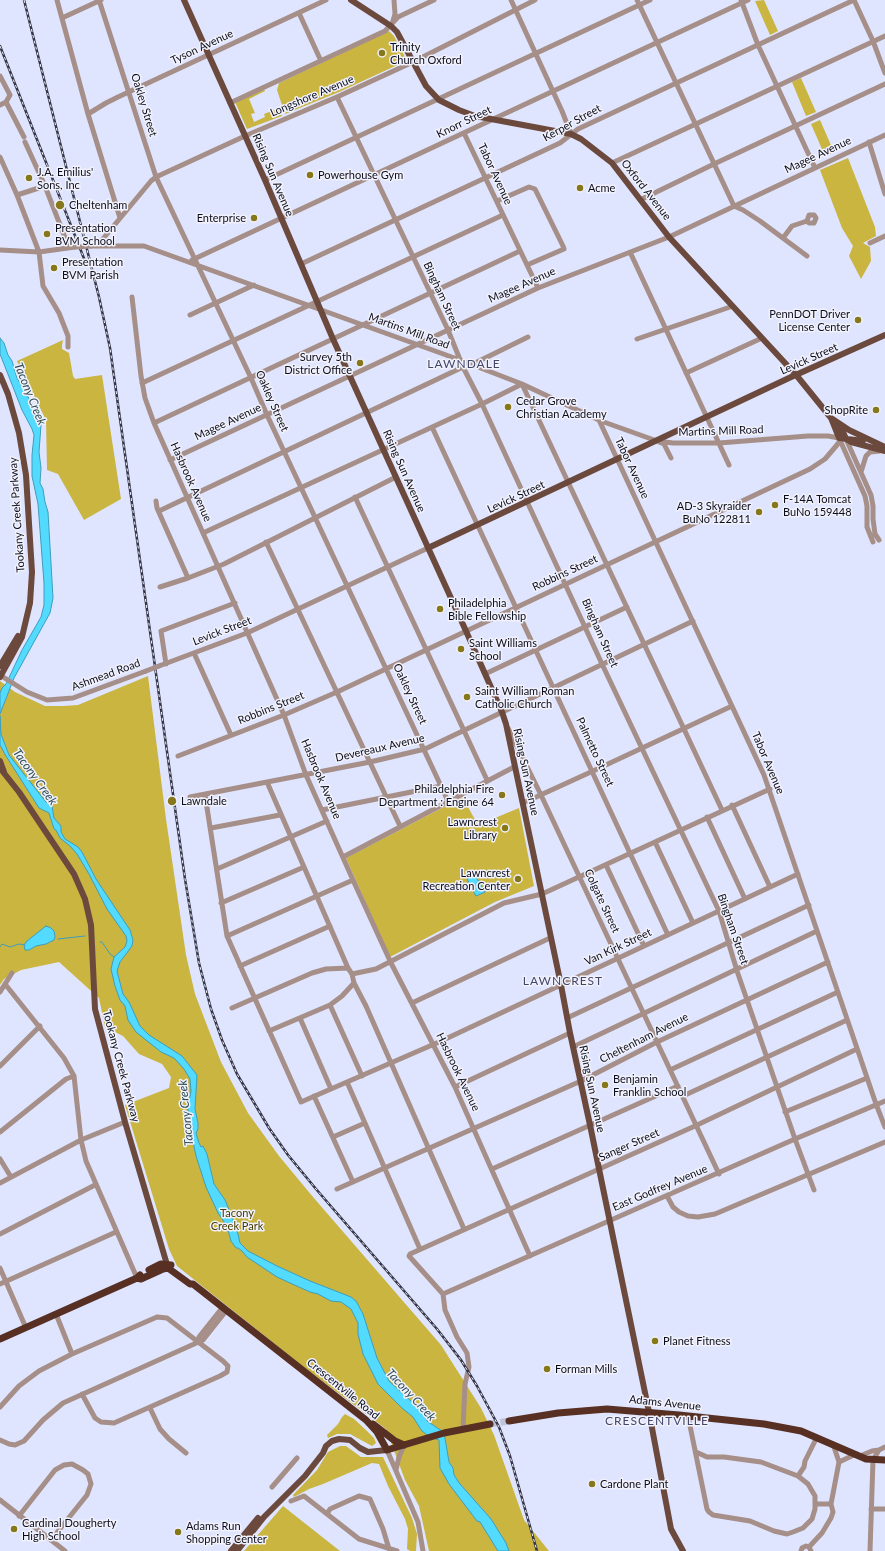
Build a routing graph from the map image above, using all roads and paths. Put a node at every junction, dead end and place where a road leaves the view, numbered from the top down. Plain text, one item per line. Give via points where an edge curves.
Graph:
1 (57, 0) edge
2 (100, 0) edge
3 (184, 0) edge
4 (326, 0) edge
5 (352, 0) edge
6 (394, 0) edge
7 (434, 0) edge
8 (511, 0) edge
9 (534, 0) edge
10 (650, 0) edge
11 (748, 0) edge
12 (854, 0) edge
13 (638, 2) edge
14 (741, 2) edge
15 (515, 9) junction
16 (299, 13) junction
17 (62, 18) junction
18 (391, 26) junction
19 (885, 36) edge
20 (874, 41) junction
21 (657, 43) junction
22 (758, 45) junction
23 (536, 54) junction
24 (209, 55) junction
25 (321, 61) junction
26 (413, 62) junction
27 (885, 73) edge
28 (0, 76) edge
29 (676, 83) junction
30 (885, 84) edge
31 (777, 86) junction
32 (129, 92) junction
33 (554, 92) junction
34 (337, 97) junction
35 (439, 100) junction
36 (6, 102) junction
37 (230, 103) junction
38 (0, 105) edge
39 (88, 114) junction
40 (493, 118) junction
41 (695, 124) junction
42 (796, 126) junction
43 (464, 133) junction
44 (571, 134) junction
45 (885, 135) edge
46 (245, 136) junction
47 (357, 137) junction
48 (869, 142) junction
49 (0, 157) edge
50 (612, 163) junction
51 (714, 164) junction
52 (815, 168) junction
53 (374, 175) junction
54 (156, 177) junction
55 (486, 178) junction
56 (265, 180) junction
57 (45, 186) junction
58 (885, 194) edge
59 (17, 195) junction
60 (640, 200) junction
61 (497, 201) junction
62 (734, 206) junction
63 (502, 215) junction
64 (120, 218) junction
65 (281, 218) junction
66 (395, 220) junction
67 (807, 221) dead end
68 (885, 236) edge
69 (669, 237) junction
70 (783, 238) junction
71 (870, 243) dead end
72 (97, 246) junction
73 (72, 248) junction
74 (0, 250) edge
75 (39, 252) junction
76 (520, 252) junction
77 (630, 252) junction
78 (807, 256) dead end
79 (413, 257) junction
80 (193, 262) junction
81 (301, 264) junction
82 (527, 265) junction
83 (254, 285) junction
84 (538, 288) junction
85 (431, 294) junction
86 (132, 297) dead end
87 (317, 301) junction
88 (216, 304) junction
89 (308, 305) junction
90 (733, 306) junction
91 (321, 310) junction
92 (190, 315) dead end
93 (365, 326) junction
94 (666, 329) junction
95 (448, 330) junction
96 (885, 335) edge
97 (528, 337) dead end
98 (762, 338) junction
99 (637, 339) dead end
100 (333, 340) junction
101 (233, 342) junction
102 (416, 345) junction
103 (68, 347) dead end
104 (460, 360) junction
105 (471, 365) junction
106 (463, 367) junction
107 (686, 373) junction
108 (0, 375) edge
109 (350, 376) junction
110 (796, 376) junction
111 (251, 378) junction
112 (142, 383) junction
113 (522, 384) junction
114 (482, 404) junction
115 (366, 413) junction
116 (267, 415) junction
117 (706, 418) junction
118 (831, 418) junction
119 (599, 420) junction
120 (154, 423) junction
121 (839, 425) junction
122 (432, 427) junction
123 (842, 439) junction
124 (657, 441) junction
125 (719, 443) junction
126 (876, 444) junction
127 (383, 449) junction
128 (884, 450) edge
129 (284, 451) junction
130 (671, 458) dead end
131 (170, 460) junction
132 (617, 460) junction
133 (730, 465) dead end
134 (861, 473) junction
135 (396, 477) junction
136 (569, 483) junction
137 (302, 488) junction
138 (187, 497) junction
139 (355, 497) junction
140 (156, 501) dead end
141 (527, 502) junction
142 (159, 511) junction
143 (315, 518) junction
144 (478, 526) junction
145 (203, 533) junction
146 (656, 541) junction
147 (266, 542) junction
148 (428, 548) junction
149 (607, 564) junction
150 (217, 566) junction
151 (388, 567) junction
152 (188, 578) junction
153 (566, 583) junction
154 (160, 587) dead end
155 (347, 587) junction
156 (235, 603) junction
157 (516, 607) junction
158 (627, 607) junction
159 (298, 610) junction
160 (693, 621) junction
161 (586, 627) junction
162 (466, 631) junction
163 (22, 633) junction
164 (247, 633) junction
165 (645, 644) junction
166 (426, 649) junction
167 (536, 650) junction
168 (194, 653) junction
169 (166, 664) junction
170 (602, 664) junction
171 (0, 666) edge
172 (386, 668) junction
173 (152, 669) joint
174 (485, 674) junction
175 (1, 676) edge
176 (554, 687) junction
177 (336, 692) junction
178 (732, 706) junction
179 (502, 712) junction
180 (284, 715) junction
181 (506, 724) junction
182 (684, 728) junction
183 (464, 731) junction
184 (231, 735) junction
185 (642, 748) junction
186 (425, 749) junction
187 (178, 756) dead end
188 (370, 762) junction
189 (1, 766) edge
190 (514, 767) junction
191 (593, 771) junction
192 (306, 775) junction
193 (487, 780) junction
194 (267, 782) junction
195 (441, 786) junction
196 (770, 789) junction
197 (205, 795) junction
198 (541, 795) junction
199 (190, 797) dead end
200 (386, 797) junction
201 (448, 802) junction
202 (523, 803) junction
203 (732, 805) junction
204 (322, 810) junction
205 (722, 810) junction
206 (280, 815) junction
207 (707, 817) junction
208 (327, 821) junction
209 (400, 826) junction
210 (211, 828) junction
211 (681, 830) junction
212 (290, 837) junction
213 (655, 842) junction
214 (631, 853) junction
215 (343, 857) junction
216 (606, 865) junction
217 (304, 867) junction
218 (217, 869) junction
219 (798, 874) junction
220 (580, 877) junction
221 (353, 880) junction
222 (770, 887) junction
223 (542, 894) junction
224 (316, 896) junction
225 (745, 899) junction
226 (221, 902) junction
227 (809, 905) junction
228 (719, 911) junction
229 (693, 923) junction
230 (330, 926) junction
231 (817, 932) junction
232 (668, 934) junction
233 (227, 936) junction
234 (550, 938) junction
235 (728, 943) junction
236 (644, 946) junction
237 (618, 958) junction
238 (828, 962) junction
239 (391, 963) junction
240 (240, 966) junction
241 (348, 968) junction
242 (737, 971) junction
243 (12, 973) dead end
244 (352, 974) junction
245 (354, 983) junction
246 (5, 984) junction
247 (561, 985) junction
248 (632, 988) junction
249 (0, 992) edge
250 (838, 992) junction
251 (255, 998) junction
252 (747, 999) junction
253 (412, 1003) junction
254 (330, 1005) junction
255 (232, 1008) dead end
256 (644, 1014) junction
257 (300, 1018) junction
258 (567, 1018) junction
259 (848, 1020) junction
260 (40, 1026) junction
261 (758, 1030) junction
262 (270, 1032) junction
263 (570, 1033) junction
264 (657, 1042) junction
265 (434, 1044) junction
266 (573, 1047) junction
267 (857, 1049) junction
268 (767, 1058) junction
269 (391, 1063) junction
270 (0, 1066) edge
271 (670, 1070) junction
272 (74, 1076) junction
273 (362, 1076) junction
274 (867, 1078) junction
275 (347, 1082) junction
276 (581, 1082) junction
277 (678, 1086) junction
278 (777, 1086) junction
279 (455, 1087) junction
280 (331, 1089) junction
281 (314, 1096) junction
282 (683, 1096) junction
283 (885, 1101) edge
284 (876, 1104) junction
285 (785, 1112) junction
286 (125, 1122) junction
287 (365, 1123) junction
288 (590, 1125) junction
289 (695, 1126) junction
290 (885, 1127) edge
291 (474, 1129) junction
292 (0, 1132) edge
293 (333, 1137) junction
294 (795, 1139) junction
295 (81, 1140) junction
296 (885, 1142) edge
297 (430, 1149) junction
298 (0, 1159) edge
299 (385, 1168) junction
300 (492, 1169) junction
301 (599, 1170) junction
302 (719, 1174) junction
303 (808, 1175) junction
304 (11, 1177) junction
305 (353, 1182) junction
306 (0, 1183) edge
307 (95, 1185) junction
308 (337, 1189) dead end
309 (814, 1190) dead end
310 (667, 1196) junction
311 (510, 1209) junction
312 (609, 1221) junction
313 (464, 1229) junction
314 (116, 1232) junction
315 (0, 1234) edge
316 (420, 1249) junction
317 (530, 1256) junction
318 (168, 1266) junction
319 (0, 1268) edge
320 (137, 1278) junction
321 (6, 1281) junction
322 (0, 1284) edge
323 (443, 1294) junction
324 (224, 1310) junction
325 (56, 1314) junction
326 (26, 1328) junction
327 (0, 1339) edge
328 (198, 1342) junction
329 (72, 1354) junction
330 (82, 1394) junction
331 (346, 1404) junction
332 (0, 1407) edge
333 (150, 1408) junction
334 (649, 1412) junction
335 (688, 1416) junction
336 (509, 1421) tunnel mouth
337 (490, 1424) tunnel mouth
338 (463, 1429) junction
339 (817, 1437) junction
340 (0, 1440) edge
341 (833, 1444) junction
342 (404, 1445) junction
343 (882, 1448) edge
344 (387, 1450) junction
345 (696, 1452) junction
346 (186, 1453) dead end
347 (858, 1455) junction
348 (707, 1457) junction
349 (297, 1458) dead end
350 (885, 1458) edge
351 (873, 1460) junction
352 (839, 1462) junction
353 (699, 1466) junction
354 (396, 1470) junction
355 (798, 1476) junction
356 (272, 1488) dead end
357 (287, 1498) junction
358 (0, 1500) edge
359 (816, 1504) junction
360 (831, 1504) junction
361 (871, 1509) junction
362 (885, 1509) edge
363 (327, 1514) junction
364 (19, 1516) junction
365 (51, 1540) junction
366 (389, 1549) junction
367 (810, 1549) edge
368 (422, 1550) edge
369 (65, 1551) edge
370 (231, 1551) edge
371 (237, 1551) edge
372 (397, 1551) edge
373 (683, 1551) edge
374 (801, 1551) edge
375 (870, 1551) edge

1 - 17 street
2 - 17 street
2 - 32 street, Oakley Street
3 - 24 main road, Rising Sun Avenue
4 - 16 street, Tyson Avenue
5 - 18 main road, Oxford Avenue
6 - 18 street via 394,19
7 - 18 street via 398,17
8 - 15 street
9 - 15 street, Longshore Avenue
10 - 13 street
11 - 14 street, Knorr Street
12 - 20 street
12 - 22 street, Kerper Street
13 - 21 street
13 - 23 street
14 - 21 street, Knorr Street
14 - 22 street
15 - 23 street
15 - 26 street, Longshore Avenue
16 - 24 street, Tyson Avenue
16 - 25 street
17 - 39 street
18 - 25 street
18 - 26 main road, Oxford Avenue
19 - 20 street
20 - 27 street
20 - 31 street
21 - 29 street
21 - 33 street, Knorr Street
22 - 29 street, Kerper Street
22 - 31 street
23 - 33 street
23 - 35 street
24 - 32 street, Tyson Avenue
24 - 37 main road, Rising Sun Avenue
25 - 37 street
26 - 34 street, Longshore Avenue
26 - 35 main road, Oxford Avenue via 430,91
28 - 36 street via 10,95
29 - 41 street
29 - 44 street, Kerper Street
30 - 42 street
31 - 41 street
31 - 42 street
32 - 39 street, Tyson Avenue
32 - 54 street, Oakley Street
33 - 40 street, Knorr Street
33 - 44 street
34 - 46 street, Longshore Avenue
34 - 47 street, Bingham Street
35 - 40 main road, Oxford Avenue via 467,114
35 - 47 street
36 - 38 street
36 - 57 street
37 - 46 main road, Rising Sun Avenue
39 - 64 street
40 - 43 street, Knorr Street
40 - 44 main road, Oxford Avenue
41 - 50 street
41 - 51 street
42 - 51 street
42 - 52 street
43 - 53 street, Knorr Street
43 - 55 street, Tabor Avenue
44 - 50 main road, Oxford Avenue
44 - 55 street, Kerper Street via 566,140
45 - 48 street, Magee Avenue
46 - 54 street, Longshore Avenue
46 - 56 main road, Rising Sun Avenue
47 - 53 street, Bingham Street
47 - 56 street
48 - 52 street, Magee Avenue
48 - 58 street
49 - 59 street
50 - 60 main road, Oxford Avenue
51 - 60 street
51 - 62 street
52 - 62 street, Magee Avenue
53 - 65 street, Knorr Street
53 - 66 street, Bingham Street
54 - 64 street, Longshore Avenue
54 - 80 street, Oakley Street
55 - 61 street, Tabor Avenue
55 - 66 street, Kerper Street
56 - 65 main road, Rising Sun Avenue
57 - 59 street
57 - 73 street
59 - 75 street
60 - 69 main road, Oxford Avenue
61 - 63 street, Tabor Avenue
61 - 82 street via 526,188 533,188 564,249
62 - 69 street, Magee Avenue
62 - 70 street
63 - 76 street, Tabor Avenue
63 - 79 street
64 - 72 street, Longshore Avenue
65 - 80 street, Knorr Street
65 - 81 main road, Rising Sun Avenue
66 - 79 street, Bingham Street
66 - 81 street, Kerper Street
67 - 70 street via 792,226
68 - 71 street
69 - 77 street, Magee Avenue
69 - 90 main road, Oxford Avenue
70 - 78 street
72 - 73 street, Martins Mill Road, bridge
72 - 80 street, Martins Mill Road via 144,246
73 - 75 street, Martins Mill Road
74 - 75 street, Martins Mill Road
75 - 103 street via 43,286 59,313 68,336
76 - 82 street, Tabor Avenue
76 - 85 street
77 - 84 street, Magee Avenue
77 - 94 street
79 - 85 street, Bingham Street
79 - 87 street
80 - 83 street, Martins Mill Road
80 - 88 street, Oakley Street
81 - 87 main road, Rising Sun Avenue
82 - 84 street, Tabor Avenue
83 - 88 street
83 - 89 street, Martins Mill Road
84 - 95 street, Magee Avenue
85 - 93 street
85 - 95 street, Bingham Street
86 - 112 street, Hasbrook Avenue
87 - 89 street
87 - 91 main road, Rising Sun Avenue
88 - 92 street
88 - 101 street, Oakley Street
89 - 91 street, Martins Mill Road
89 - 101 street
90 - 94 street
90 - 98 main road, Oxford Avenue
91 - 93 street, Martins Mill Road
91 - 100 main road, Rising Sun Avenue
93 - 100 street
93 - 102 street, Martins Mill Road
94 - 99 street
94 - 107 street
95 - 102 street, Magee Avenue
95 - 104 street, Bingham Street
96 - 110 main road, Levick Street
97 - 105 street
98 - 107 street
98 - 110 main road, Oxford Avenue
100 - 109 main road, Rising Sun Avenue
100 - 111 street
101 - 111 street, Oakley Street
101 - 112 street
102 - 104 street, Martins Mill Road
102 - 109 street, Magee Avenue
104 - 105 street, Martins Mill Road
104 - 106 street, Bingham Street
105 - 113 street, Martins Mill Road
106 - 114 street, Bingham Street
106 - 115 street
107 - 117 street
108 - 163 main road, Tookany Creek Parkway via 19,433 26,475 32,572 30,604
109 - 115 main road, Rising Sun Avenue
109 - 116 street, Magee Avenue
110 - 117 main road, Levick Street
110 - 118 main road, Oxford Avenue
111 - 116 street, Oakley Street
111 - 120 street
112 - 120 street, Hasbrook Avenue
113 - 114 street
113 - 119 street, Martins Mill Road
113 - 136 street
114 - 122 street
114 - 141 street, Bingham Street
115 - 127 main road, Rising Sun Avenue
115 - 129 street
116 - 129 street, Oakley Street
116 - 131 street, Magee Avenue
117 - 124 main road, Levick Street
117 - 125 street
118 - 121 main road, Oxford Avenue
118 - 123 main road, Oxford Avenue
119 - 124 street, Martins Mill Road
119 - 132 street, Tabor Avenue
120 - 131 street, Hasbrook Avenue
121 - 123 main road, Oxford Avenue
121 - 126 main road, Oxford Avenue
122 - 127 street
122 - 144 street, Palmetto Street
123 - 125 street, Martins Mill Road via 808,436
123 - 126 main road, Martins Mill Road via 852,438
123 - 128 main road
123 - 134 street
123 - 134 street via 868,506 867,527 876,541 872,495
123 - 146 street, Robbins Street via 815,467
124 - 125 street, Martins Mill Road
124 - 130 street via 664,444
124 - 132 main road, Levick Street
125 - 133 street
126 - 128 main road, Oxford Avenue
127 - 135 main road, Rising Sun Avenue
127 - 137 street
128 - 134 street via 870,452 866,456
129 - 137 street, Oakley Street
129 - 138 street
131 - 138 street, Hasbrook Avenue
132 - 136 main road, Levick Street
132 - 146 street, Tabor Avenue
135 - 139 street
135 - 148 main road, Rising Sun Avenue
136 - 141 main road, Levick Street
136 - 149 street
137 - 143 street, Oakley Street
137 - 145 street
138 - 142 street
138 - 145 street, Hasbrook Avenue
139 - 143 street
139 - 151 street
140 - 142 street
141 - 144 main road, Levick Street
141 - 153 street, Bingham Street
142 - 152 street
143 - 147 street
143 - 155 street, Oakley Street
144 - 148 main road, Levick Street
144 - 157 street, Palmetto Street
145 - 150 street, Hasbrook Avenue
146 - 149 street, Robbins Street
146 - 160 street, Tabor Avenue
147 - 150 street
147 - 159 street
148 - 151 street, Levick Street
148 - 162 main road, Rising Sun Avenue
149 - 153 street, Robbins Street
149 - 158 street
150 - 152 street
150 - 156 street, Hasbrook Avenue
151 - 155 street, Levick Street
151 - 166 street
152 - 154 street
153 - 157 street, Robbins Street
153 - 161 street, Bingham Street
155 - 159 street, Levick Street
155 - 172 street, Oakley Street
156 - 164 street, Hasbrook Avenue
156 - 169 street via 162,630
157 - 162 street, Robbins Street
157 - 167 street, Palmetto Street
158 - 161 street
158 - 165 street
159 - 164 street, Levick Street
159 - 177 street
160 - 165 street, Devereaux Avenue
160 - 178 street, Tabor Avenue
161 - 167 street
161 - 170 street, Bingham Street
162 - 166 street, Robbins Street
162 - 174 main road, Rising Sun Avenue
163 - 171 main road, Tookany Creek Parkway
163 - 175 main road, Tookany Creek Parkway
164 - 168 street, Levick Street
164 - 180 street, Hasbrook Avenue
165 - 170 street, Devereaux Avenue
165 - 182 street
166 - 172 street, Robbins Street
166 - 183 street
167 - 174 street
167 - 176 street, Palmetto Street
168 - 169 street, Levick Street
168 - 184 street
169 - 173 street, Levick Street, bridge
170 - 176 street, Devereaux Avenue
170 - 185 street, Bingham Street
172 - 177 street, Robbins Street
172 - 186 street, Oakley Street
173 - 175 street, Ashmead Road, bridge via 69,698 47,700 27,692
174 - 179 main road, Rising Sun Avenue
176 - 179 street, Devereaux Avenue
176 - 191 street, Palmetto Street
177 - 180 street, Robbins Street
177 - 188 street
178 - 182 street
178 - 196 street, Tabor Avenue
179 - 181 main road, Rising Sun Avenue
179 - 183 street, Devereaux Avenue
180 - 184 street, Robbins Street
180 - 192 street, Hasbrook Avenue
181 - 190 main road, Rising Sun Avenue
181 - 198 street, Colgate Street
182 - 185 street
182 - 205 street
183 - 186 street, Devereaux Avenue
183 - 193 street
184 - 187 street, Robbins Street
185 - 191 street
185 - 211 street, Bingham Street
186 - 188 street, Devereaux Avenue
186 - 195 street, Oakley Street
188 - 192 street, Devereaux Avenue
188 - 200 street
189 - 286 main road, Tookany Creek Parkway via 74,874 85,899 91,926 95,1009
190 - 193 street
190 - 202 main road, Rising Sun Avenue
191 - 198 street
191 - 214 street, Palmetto Street
192 - 194 street, Devereaux Avenue
192 - 204 street, Hasbrook Avenue
193 - 201 street
194 - 197 street, Devereaux Avenue
194 - 206 street
195 - 200 street
195 - 201 street, Oakley Street
196 - 203 street
196 - 219 street, Tabor Avenue
197 - 199 street, Devereaux Avenue
197 - 210 street
198 - 202 street
198 - 220 street, Colgate Street
200 - 204 street
200 - 209 street
201 - 209 street
202 - 223 main road, Rising Sun Avenue
203 - 205 street
203 - 222 street
204 - 208 street, Hasbrook Avenue
205 - 207 street
206 - 210 street
206 - 212 street
207 - 211 street
207 - 225 street
208 - 212 street
208 - 215 street, Hasbrook Avenue
209 - 215 street
210 - 218 street
211 - 213 street
211 - 228 street, Bingham Street
212 - 217 street
212 - 218 street
213 - 214 street
213 - 229 street
214 - 216 street
214 - 232 street, Palmetto Street
215 - 221 street, Hasbrook Avenue
216 - 220 street
216 - 236 street
217 - 224 street
217 - 226 street
218 - 226 street
219 - 222 street, Van Kirk Street
219 - 227 street, Tabor Avenue
220 - 223 street
220 - 237 street, Colgate Street
221 - 224 street
221 - 239 street, Hasbrook Avenue
222 - 225 street, Van Kirk Street
223 - 234 main road, Rising Sun Avenue
223 - 239 street via 504,904
224 - 230 street
224 - 233 street
225 - 228 street, Van Kirk Street
226 - 233 street
227 - 231 street, Tabor Avenue
227 - 235 street
228 - 229 street, Van Kirk Street
228 - 235 street, Bingham Street
229 - 232 street, Van Kirk Street
230 - 240 street
230 - 241 street
231 - 238 street, Tabor Avenue
231 - 242 street
232 - 236 street, Van Kirk Street
233 - 240 street
234 - 247 main road, Rising Sun Avenue
234 - 253 street
235 - 242 street, Bingham Street
235 - 248 street
236 - 237 street, Van Kirk Street
237 - 247 street, Van Kirk Street
237 - 248 street, Colgate Street
238 - 250 street, Tabor Avenue
238 - 252 street, Cheltenham Avenue
239 - 244 street via 376,970
239 - 253 street, Hasbrook Avenue
240 - 251 street
241 - 244 street
241 - 251 street via 326,969 312,973
242 - 252 street, Bingham Street
242 - 256 street
243 - 246 street
244 - 245 street
245 - 254 street
245 - 269 street
246 - 249 street
246 - 260 street
247 - 258 main road, Rising Sun Avenue
247 - 265 street, Van Kirk Street
248 - 256 street, Colgate Street
248 - 258 street
250 - 259 street, Tabor Avenue
250 - 261 street
251 - 255 street
251 - 262 street
252 - 261 street, Bingham Street
252 - 264 street, Cheltenham Avenue
253 - 265 street, Hasbrook Avenue
254 - 257 street
254 - 273 street
256 - 264 street, Colgate Street
256 - 266 street
257 - 262 street
257 - 280 street
258 - 263 main road, Rising Sun Avenue
259 - 267 street, Tabor Avenue
259 - 268 street
260 - 270 street
260 - 272 street
261 - 268 street, Bingham Street
261 - 271 street
262 - 281 street, Van Kirk Street via 301,1102
263 - 266 main road, Rising Sun Avenue
263 - 279 street
264 - 271 street, Colgate Street
264 - 276 street, Cheltenham Avenue
265 - 269 street, Van Kirk Street
265 - 279 street, Hasbrook Avenue
266 - 276 main road, Rising Sun Avenue
267 - 274 street, Tabor Avenue
267 - 278 street, Sanger Street
268 - 278 street, Bingham Street
268 - 282 street
269 - 273 street, Van Kirk Street
269 - 297 street
271 - 277 street, Colgate Street
272 - 292 street via 66,1079
272 - 295 street
273 - 275 street, Van Kirk Street
274 - 284 street, Tabor Avenue
274 - 285 street
275 - 280 street, Van Kirk Street
275 - 287 street
276 - 288 main road, Rising Sun Avenue
276 - 291 street, Cheltenham Avenue
277 - 282 street, Colgate Street
277 - 288 street
278 - 285 street, Bingham Street
278 - 289 street, Sanger Street
279 - 291 street, Hasbrook Avenue
280 - 281 street, Van Kirk Street
281 - 293 street
282 - 289 street, Colgate Street
283 - 284 street, East Godfrey Avenue
284 - 290 street, Tabor Avenue
284 - 294 street, East Godfrey Avenue
285 - 294 street, Bingham Street
286 - 295 street
286 - 318 main road, Tookany Creek Parkway
287 - 293 street
287 - 299 street
288 - 300 street
288 - 301 main road, Rising Sun Avenue
289 - 301 street, Sanger Street
289 - 302 street, Colgate Street
291 - 297 street, Cheltenham Avenue
291 - 300 street, Hasbrook Avenue
293 - 305 street
294 - 302 street, East Godfrey Avenue
294 - 303 street, Bingham Street
295 - 304 street
295 - 307 street
296 - 303 street
297 - 299 street, Cheltenham Avenue
297 - 313 street
298 - 304 street
299 - 305 street, Cheltenham Avenue
299 - 316 street
300 - 311 street, Hasbrook Avenue
301 - 311 street, Sanger Street
301 - 312 main road, Rising Sun Avenue
302 - 310 street, East Godfrey Avenue
303 - 309 street, Bingham Street
303 - 310 street via 715,1214 698,1217 679,1212
304 - 306 street
305 - 308 street, Cheltenham Avenue
307 - 314 street
307 - 315 street
310 - 312 street, East Godfrey Avenue
311 - 313 street, Sanger Street
311 - 317 street, Hasbrook Avenue
312 - 317 street, East Godfrey Avenue
312 - 334 main road, Rising Sun Avenue
313 - 316 street, Sanger Street
314 - 320 street
314 - 321 street
316 - 323 street, Sanger Street via 409,1256
317 - 323 street, East Godfrey Avenue
318 - 320 highway
318 - 324 highway, Crescentville Road via 174,1267 192,1281
319 - 321 street
320 - 325 highway
321 - 322 street
321 - 326 street
323 - 338 street via 445,1310 457,1337 468,1353
324 - 328 street via 203,1340
324 - 331 highway, Crescentville Road
325 - 326 highway
325 - 329 street
326 - 327 highway
328 - 329 street via 167,1318 157,1317
328 - 330 street
328 - 333 street via 228,1366 227,1372
329 - 332 street via 29,1378
330 - 333 street via 95,1418 107,1424 114,1424
330 - 340 street via 58,1407 24,1441 15,1445
331 - 342 highway
331 - 344 highway, Crescentville Road via 374,1428
333 - 346 street via 160,1429
334 - 335 highway, Adams Avenue
334 - 336 highway, Adams Avenue via 615,1409 573,1411
334 - 373 main road, Rising Sun Avenue via 671,1529
335 - 339 highway, Adams Avenue via 780,1427
335 - 345 street
337 - 338 highway
338 - 342 highway
339 - 341 highway, Adams Avenue
339 - 355 street
341 - 347 highway, Adams Avenue
341 - 352 street
342 - 344 highway
342 - 354 street
343 - 347 street
343 - 350 street
343 - 351 street
344 - 354 street, Crescentville Road
344 - 357 main road via 371,1453 350,1440 339,1438 328,1444
345 - 348 street
345 - 353 street
347 - 351 highway, Adams Avenue
347 - 352 street
348 - 353 street
348 - 355 street via 748,1459 778,1467
349 - 356 street
350 - 351 highway, Adams Avenue
351 - 361 street
352 - 360 street
353 - 359 street via 709,1512 713,1515 750,1521 787,1534 798,1531 808,1524
354 - 368 street, Crescentville Road via 418,1522
355 - 359 street via 812,1488
357 - 363 street via 304,1496
357 - 370 main road via 278,1498
357 - 371 main road via 264,1517
358 - 364 street
359 - 360 street
360 - 367 street via 833,1512 828,1524
361 - 362 street
361 - 375 street
363 - 366 street via 359,1539
363 - 366 street via 330,1509 360,1496 370,1499
364 - 365 street
364 - 365 street via 55,1470 72,1464 83,1470 88,1474 91,1484 87,1495
365 - 369 street
366 - 372 street
367 - 374 street via 804,1547

